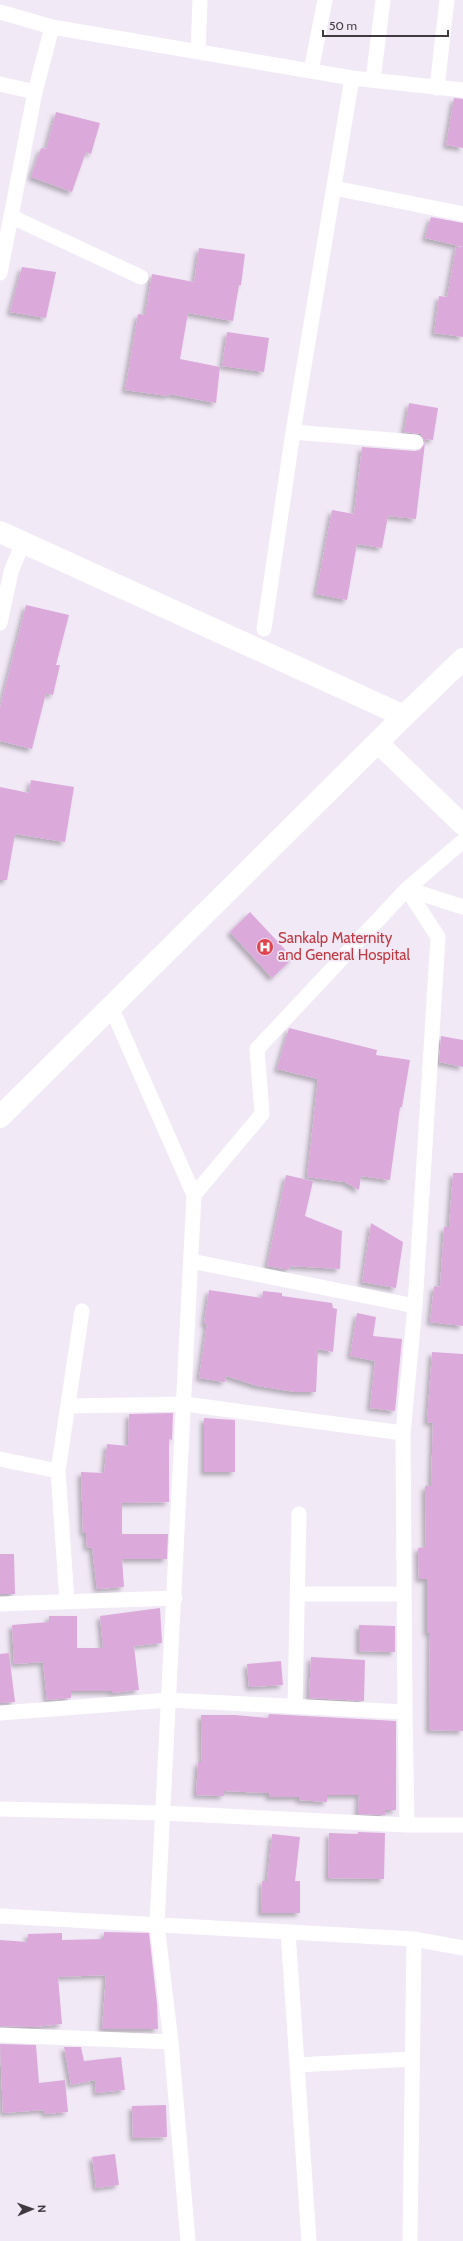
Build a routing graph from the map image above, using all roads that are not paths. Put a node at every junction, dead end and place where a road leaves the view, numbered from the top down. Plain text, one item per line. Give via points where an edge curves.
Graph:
1 (200, 0) edge
2 (325, 0) edge
3 (383, 0) edge
4 (447, 0) edge
5 (0, 12) edge
6 (52, 27) junction
7 (198, 52) junction
8 (311, 71) junction
9 (352, 78) junction
10 (373, 80) junction
11 (0, 84) edge
12 (437, 88) junction
13 (463, 90) edge
14 (35, 92) junction
15 (334, 188) junction
16 (463, 214) edge
17 (12, 217) junction
18 (0, 273) edge
19 (141, 277) dead end
20 (293, 432) junction
21 (416, 442) dead end
22 (0, 532) edge
23 (23, 542) junction
24 (0, 623) edge
25 (264, 629) dead end
26 (463, 659) edge
27 (404, 716) junction
28 (377, 742) junction
29 (463, 825) edge
30 (463, 841) edge
31 (407, 889) junction
32 (463, 907) edge
33 (111, 1007) junction
34 (0, 1117) edge
35 (194, 1195) junction
36 (191, 1261) junction
37 (415, 1306) junction
38 (82, 1311) dead end
39 (184, 1404) junction
40 (68, 1406) junction
41 (403, 1433) junction
42 (0, 1459) edge
43 (58, 1471) junction
44 (299, 1514) dead end
45 (297, 1594) junction
46 (404, 1594) junction
47 (175, 1598) junction
48 (66, 1601) junction
49 (0, 1604) edge
50 (169, 1700) junction
51 (294, 1706) junction
52 (405, 1712) junction
53 (0, 1713) edge
54 (0, 1809) edge
55 (163, 1813) junction
56 (407, 1825) junction
57 (463, 1825) edge
58 (0, 1916) edge
59 (157, 1925) junction
60 (288, 1932) junction
61 (414, 1939) junction
62 (463, 1948) edge
63 (0, 2035) edge
64 (171, 2042) junction
65 (412, 2059) junction
66 (297, 2065) junction
67 (188, 2241) edge
68 (309, 2241) edge
69 (410, 2241) edge

1 - 7 street
2 - 8 street
3 - 10 street
4 - 12 street
5 - 6 street
6 - 7 street
6 - 14 street
7 - 8 street
8 - 9 street
9 - 10 street
9 - 15 street
10 - 12 street
11 - 14 street
12 - 13 street
14 - 17 street
15 - 16 street
15 - 20 street
17 - 18 street
17 - 19 street
20 - 21 street
20 - 25 street
22 - 23 main road
23 - 24 street via 11,572
23 - 27 main road
26 - 27 main road
27 - 28 main road
28 - 29 street
28 - 33 main road
30 - 31 street
31 - 32 street
31 - 35 street via 258,1049 262,1114
31 - 37 street via 438,937
33 - 34 main road
33 - 35 street
35 - 36 street
36 - 37 street
36 - 39 street
37 - 41 street
38 - 40 street
39 - 40 street
39 - 41 street
39 - 47 street
40 - 43 street
41 - 46 street
42 - 43 street
43 - 48 street
44 - 45 street
45 - 46 street
45 - 51 street
46 - 52 street
47 - 48 street
47 - 50 street
48 - 49 street
50 - 51 street
50 - 53 street
50 - 55 street
51 - 52 street
52 - 56 street
54 - 55 street
55 - 56 street
55 - 59 street
56 - 57 street
58 - 59 street
59 - 60 street
59 - 64 street
60 - 61 street
60 - 66 street
61 - 62 street
61 - 65 street
63 - 64 street
64 - 67 street
65 - 66 street
65 - 69 street
66 - 68 street

